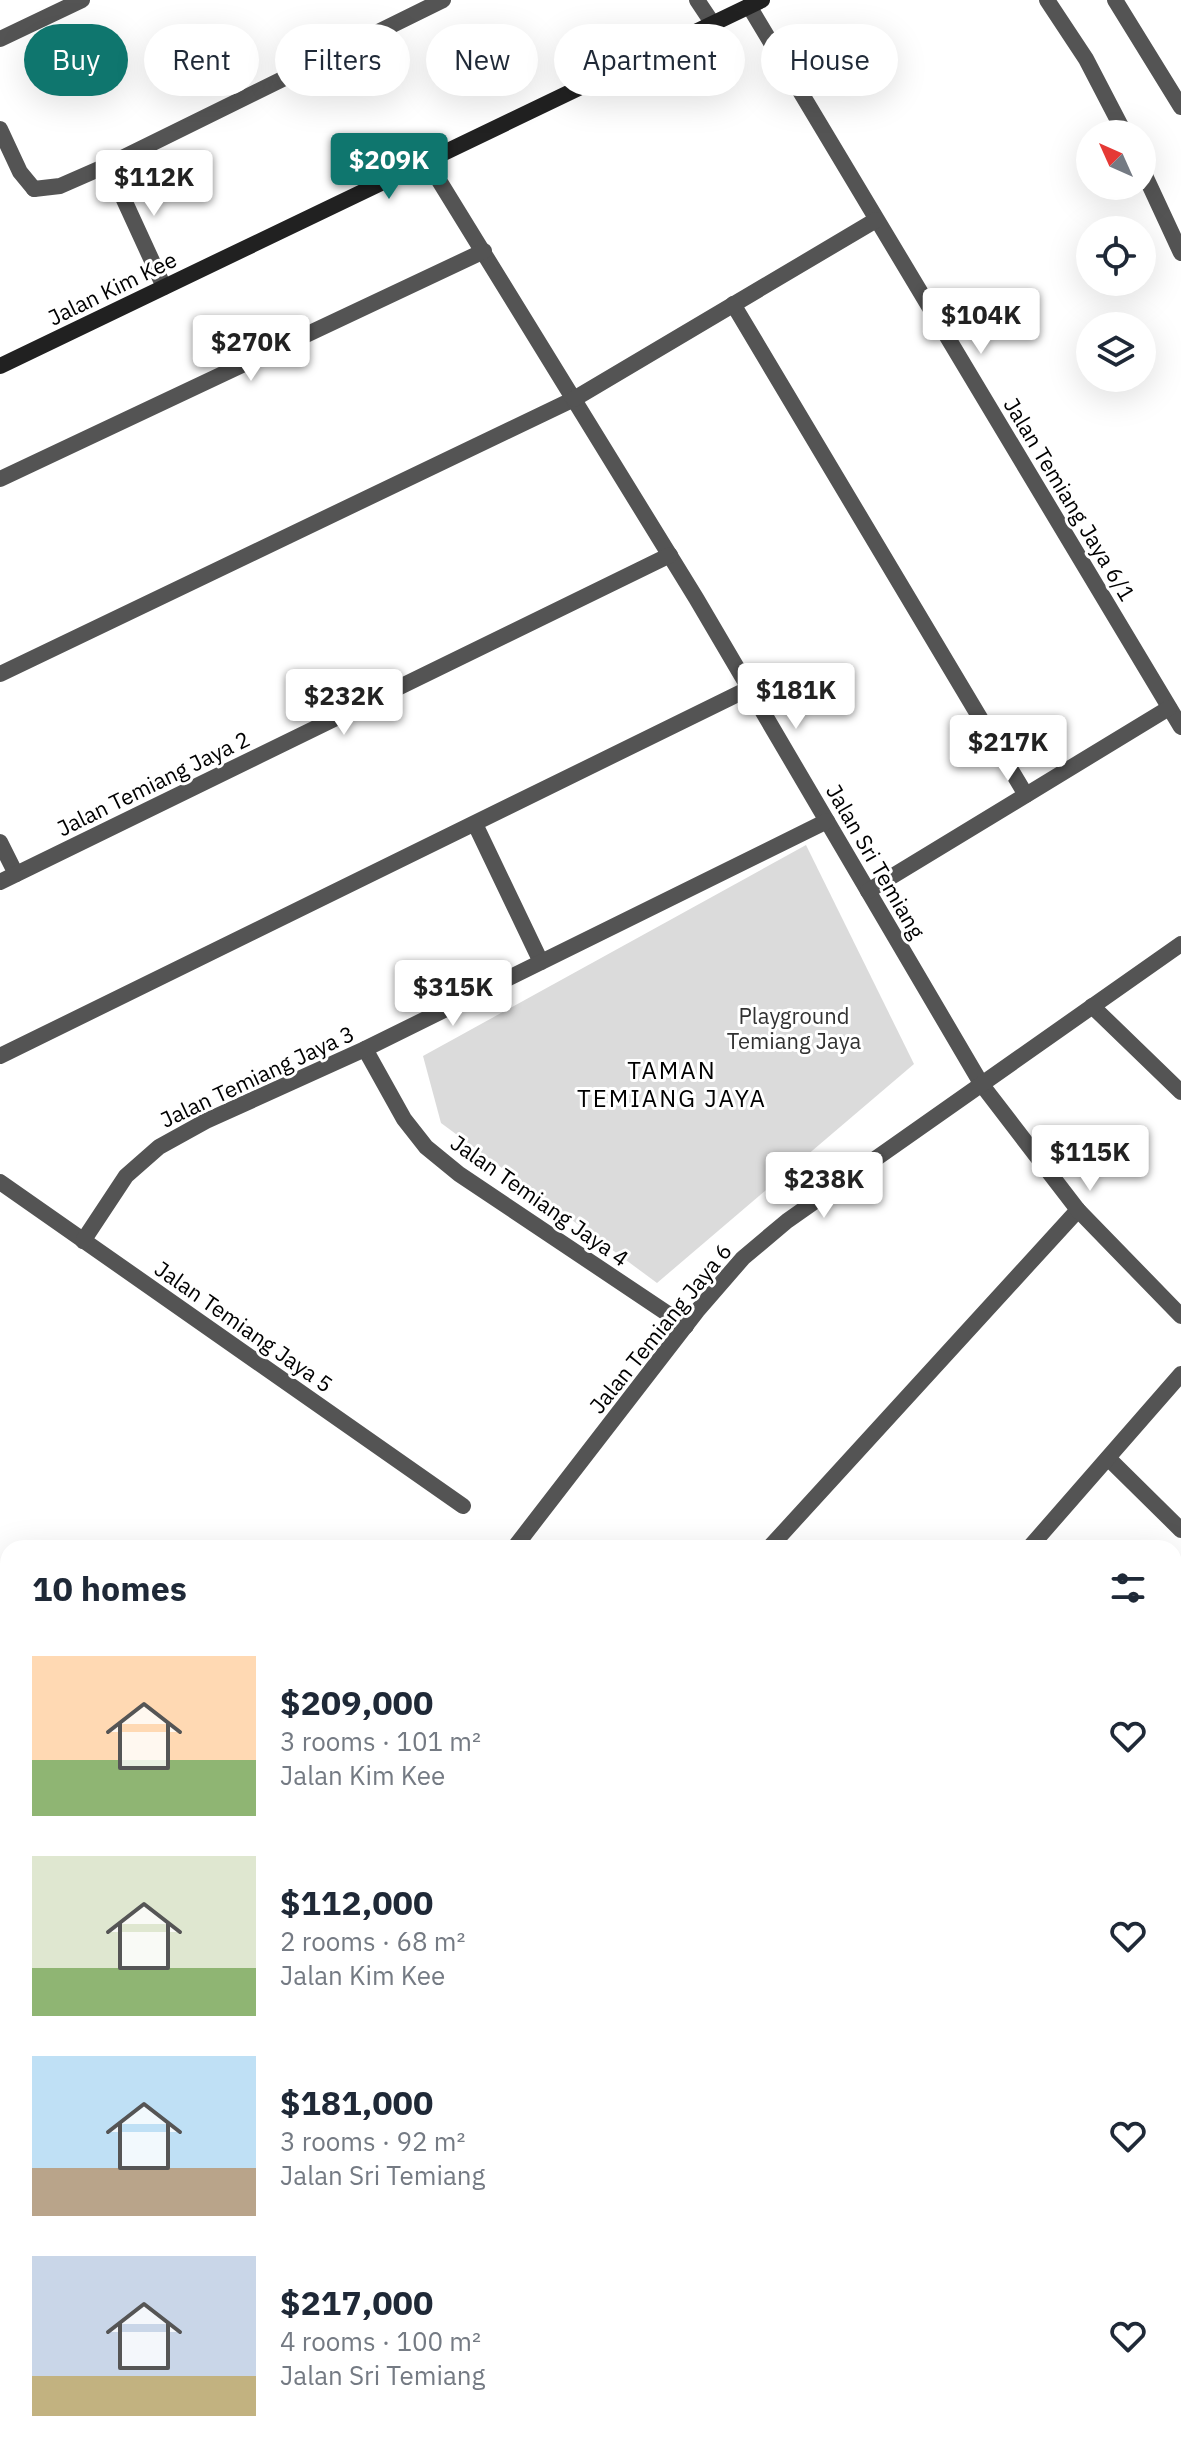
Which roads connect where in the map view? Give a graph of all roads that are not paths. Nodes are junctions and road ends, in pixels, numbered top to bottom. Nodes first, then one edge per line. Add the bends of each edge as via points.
1 (82, 0) edge
2 (443, 0) edge
3 (697, 0) edge
4 (1047, 0) edge
5 (1115, 0) edge
6 (755, 3) edge
7 (713, 24) joint
8 (0, 39) edge
9 (563, 96) edge
10 (1181, 107) edge
11 (1118, 120) edge
12 (0, 129) edge
13 (427, 161) junction
14 (108, 165) junction
15 (1156, 199) edge
16 (876, 220) junction
17 (484, 251) junction
18 (1181, 253) edge
19 (164, 287) junction
20 (733, 304) junction
21 (0, 366) edge
22 (574, 399) junction
23 (0, 479) edge
24 (670, 555) junction
25 (0, 674) edge
26 (748, 689) junction
27 (1169, 708) junction
28 (1181, 727) edge
29 (1026, 795) junction
30 (827, 821) junction
31 (475, 824) junction
32 (0, 842) edge
33 (8, 878) edge
34 (868, 891) junction
35 (1181, 944) edge
36 (541, 962) junction
37 (1092, 1006) junction
38 (365, 1049) junction
39 (0, 1056) edge
40 (982, 1085) junction
41 (1181, 1092) edge
42 (0, 1182) edge
43 (1078, 1210) junction
44 (83, 1241) junction
45 (1181, 1316) edge
46 (686, 1326) junction
47 (1181, 1374) edge
48 (1108, 1458) junction
49 (463, 1506) dead end
50 (1181, 1530) edge
51 (520, 1540) edge
52 (776, 1540) edge
53 (1036, 1540) edge

1 - 8 street
2 - 14 street
3 - 7 street
4 - 11 street
5 - 10 street
6 - 7 street, Jalan Kim Kee
6 - 16 street, Jalan Temiang Jaya 6/1
9 - 13 street, Jalan Kim Kee
12 - 14 street via 34,189 60,186
13 - 17 street, Jalan Sri Temiang
13 - 19 street, Jalan Kim Kee
14 - 19 street
15 - 18 street
16 - 20 street
16 - 27 street, Jalan Temiang Jaya 6/1
17 - 22 street, Jalan Sri Temiang
17 - 23 street
19 - 21 street, Jalan Kim Kee
20 - 22 street
20 - 29 street
22 - 24 street, Jalan Sri Temiang
22 - 25 street
24 - 26 street, Jalan Sri Temiang
24 - 33 street, Jalan Temiang Jaya 2
26 - 30 street, Jalan Sri Temiang
26 - 31 street
27 - 28 street, Jalan Temiang Jaya 6/1
27 - 29 street
29 - 34 street
30 - 34 street, Jalan Sri Temiang
30 - 36 street, Jalan Temiang Jaya 3
31 - 36 street
31 - 39 street
32 - 33 street
34 - 40 street, Jalan Sri Temiang
35 - 37 street, Jalan Temiang Jaya 6
36 - 38 street, Jalan Temiang Jaya 3
37 - 40 street, Jalan Temiang Jaya 6
37 - 41 street
38 - 44 street, Jalan Temiang Jaya 3 via 159,1147 126,1176
38 - 46 street, Jalan Temiang Jaya 4 via 426,1147
40 - 43 street, Jalan Sri Temiang
40 - 46 street, Jalan Temiang Jaya 6 via 787,1221 743,1258
42 - 44 street, Jalan Temiang Jaya 5
43 - 45 street, Jalan Sri Temiang
43 - 52 street
44 - 49 street, Jalan Temiang Jaya 5
46 - 51 street, Jalan Temiang Jaya 6
47 - 48 street
48 - 50 street
48 - 53 street

